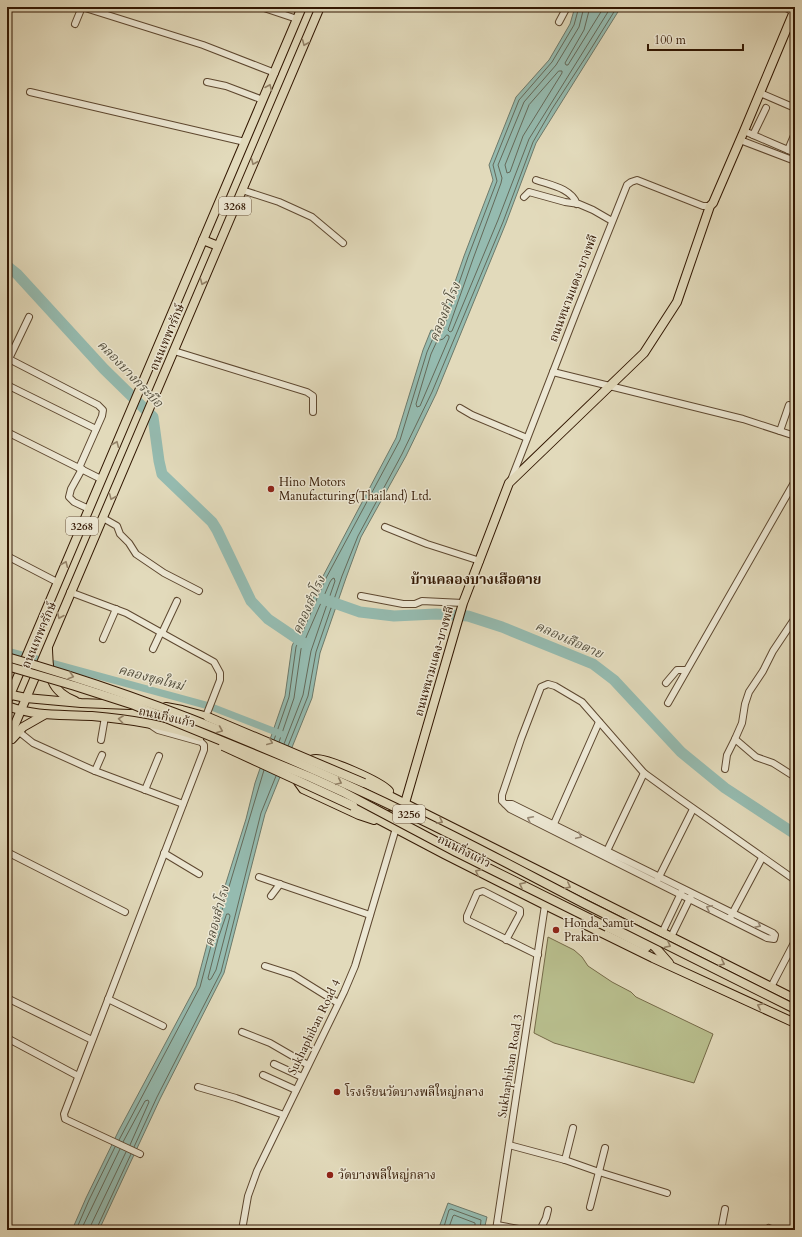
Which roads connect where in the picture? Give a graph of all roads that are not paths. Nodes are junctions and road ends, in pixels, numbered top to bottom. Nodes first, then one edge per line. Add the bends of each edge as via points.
1 (82, 7) edge
2 (262, 7) edge
3 (302, 7) edge
4 (320, 7) edge
5 (567, 7) edge
6 (784, 7) edge
7 (794, 10) edge
8 (297, 19) junction
9 (559, 22) dead end
10 (75, 24) dead end
11 (275, 73) junction
12 (207, 82) dead end
13 (30, 92) dead end
14 (760, 93) junction
15 (263, 100) junction
16 (766, 108) dead end
17 (795, 108) edge
18 (744, 131) junction
19 (795, 133) edge
20 (753, 135) junction
21 (740, 140) junction
22 (765, 141) junction
23 (245, 142) junction
24 (762, 149) junction
25 (788, 150) junction
26 (795, 153) edge
27 (795, 161) edge
28 (536, 180) dead end
29 (242, 190) junction
30 (524, 197) dead end
31 (577, 204) junction
32 (710, 206) junction
33 (612, 221) junction
34 (204, 240) junction
35 (343, 243) dead end
36 (218, 246) junction
37 (29, 317) dead end
38 (174, 351) junction
39 (8, 361) edge
40 (553, 372) junction
41 (7, 385) edge
42 (610, 387) junction
43 (789, 406) dead end
44 (460, 408) dead end
45 (313, 412) dead end
46 (96, 430) junction
47 (780, 431) junction
48 (7, 432) edge
49 (795, 436) edge
50 (527, 438) junction
51 (81, 468) junction
52 (101, 479) junction
53 (795, 481) edge
54 (509, 483) junction
55 (89, 509) junction
56 (103, 518) junction
57 (385, 527) dead end
58 (7, 556) edge
59 (480, 561) junction
60 (57, 582) junction
61 (199, 591) dead end
62 (70, 592) junction
63 (361, 596) dead end
64 (177, 601) dead end
65 (462, 606) junction
66 (116, 609) junction
67 (795, 618) edge
68 (162, 633) junction
69 (103, 639) dead end
70 (48, 645) junction
71 (153, 649) dead end
72 (7, 657) edge
73 (7, 666) edge
74 (686, 670) junction
75 (11, 683) edge
76 (666, 683) dead end
77 (8, 697) edge
78 (26, 698) junction
79 (81, 703) junction
80 (668, 704) dead end
81 (7, 706) edge
82 (21, 711) junction
83 (208, 714) junction
84 (44, 715) junction
85 (105, 717) junction
86 (599, 722) junction
87 (147, 723) junction
88 (18, 731) junction
89 (735, 739) junction
90 (101, 740) dead end
91 (7, 745) edge
92 (102, 755) dead end
93 (159, 756) dead end
94 (725, 769) dead end
95 (95, 771) junction
96 (644, 773) junction
97 (795, 777) edge
98 (145, 790) junction
99 (394, 797) junction
100 (405, 803) junction
101 (183, 804) junction
102 (693, 809) junction
103 (364, 810) junction
104 (402, 816) junction
105 (386, 823) junction
106 (552, 827) junction
107 (396, 828) junction
108 (7, 852) edge
109 (164, 853) junction
110 (606, 853) junction
111 (762, 858) junction
112 (199, 874) dead end
113 (259, 877) dead end
114 (658, 879) junction
115 (795, 880) edge
116 (280, 884) junction
117 (682, 891) junction
118 (271, 896) dead end
119 (692, 896) junction
120 (545, 906) junction
121 (675, 907) junction
122 (683, 911) junction
123 (125, 912) dead end
124 (733, 913) junction
125 (370, 915) junction
126 (729, 919) junction
127 (662, 933) junction
128 (671, 937) junction
129 (506, 940) junction
130 (795, 941) edge
131 (660, 953) junction
132 (538, 956) junction
133 (670, 965) junction
134 (265, 966) dead end
135 (771, 987) junction
136 (7, 998) edge
137 (795, 998) edge
138 (108, 999) junction
139 (338, 1003) junction
140 (795, 1009) edge
141 (795, 1023) edge
142 (163, 1026) dead end
143 (242, 1032) dead end
144 (7, 1038) edge
145 (92, 1040) junction
146 (274, 1064) dead end
147 (308, 1065) junction
148 (263, 1075) dead end
149 (78, 1076) junction
150 (302, 1078) junction
151 (198, 1087) dead end
152 (296, 1090) junction
153 (284, 1115) junction
154 (573, 1128) dead end
155 (509, 1145) junction
156 (605, 1148) dead end
157 (140, 1154) dead end
158 (565, 1160) junction
159 (599, 1172) junction
160 (667, 1194) dead end
161 (590, 1207) dead end
162 (725, 1209) dead end
163 (548, 1210) dead end
164 (496, 1228) edge
165 (242, 1230) edge
166 (524, 1230) edge
167 (540, 1230) edge
168 (721, 1230) edge

1 - 10 street
1 - 11 street via 203,45
2 - 8 street
3 - 8 main road, ถนนเทพารักษ์ / 3268
4 -> 29 main road, ถนนเทพารักษ์ / 3268
5 - 9 street
6 - 7 street
7 - 14 main road, ถนนหนามแดง-บางพลี
8 - 11 main road, ถนนเทพารักษ์ / 3268
15 -> 11 main road, ถนนเทพารักษ์ / 3268
12 - 15 street via 226,86
13 - 23 street
14 - 17 street
14 - 18 main road, ถนนหนามแดง-บางพลี
15 - 23 main road, ถนนเทพารักษ์ / 3268
16 - 20 street
18 - 20 street
18 - 21 main road, ถนนหนามแดง-บางพลี
19 - 25 street
20 - 22 street
21 - 24 street
21 - 32 main road, ถนนหนามแดง-บางพลี
22 - 24 street
22 - 25 street
23 - 34 main road, ถนนเทพารักษ์ / 3268
24 - 27 street
25 - 26 street
28 - 31 street via 569,193
29 - 35 street via 312,216
29 - 36 main road, ถนนเทพารักษ์ / 3268
30 - 31 street via 531,192
31 - 33 street
32 - 33 street, ถนนหนามแดง-บางพลี via 703,206 637,180 627,185
32 - 42 main road, ถนนหนามแดง-บางพลี via 677,302 644,353
33 - 40 street, ถนนหนามแดง-บางพลี
34 - 36 main road
52 -> 34 main road, ถนนเทพารักษ์ / 3268
36 -> 38 main road, ถนนเทพารักษ์ / 3268
37 - 39 street
38 - 45 street via 307,392 313,396
38 -> 56 main road, ถนนเทพารักษ์ / 3268
39 - 46 street via 98,405 103,410
40 - 42 street
40 - 50 street, ถนนหนามแดง-บางพลี
41 - 46 street
42 - 47 street via 743,419
42 - 54 main road, ถนนหนามแดง-บางพลี
43 - 47 street
44 - 50 street
46 - 51 street
47 - 49 street
48 - 51 street
50 - 54 street, ถนนหนามแดง-บางพลี
51 - 52 street
51 - 55 street via 70,497 74,502
52 - 55 main road, ถนนเทพารักษ์ / 3268
53 - 74 street
54 - 59 main road, ถนนหนามแดง-บางพลี
60 -> 55 main road, ถนนเทพารักษ์ / 3268
56 - 61 street via 117,526 120,534 136,554 164,573
56 - 62 main road, ถนนเทพารักษ์ / 3268
57 - 59 street
58 - 60 street
59 - 65 main road, ถนนหนามแดง-บางพลี
60 - 75 main road, ถนนเทพารักษ์ / 3268, bridge via 34,638
62 - 66 street
62 -> 70 main road, ถนนเทพารักษ์ / 3268
63 - 65 street via 403,604 422,601
64 - 68 street
65 - 100 main road, ถนนหนามแดง-บางพลี
66 - 68 street
66 - 69 street
67 - 89 street via 772,651 749,692 742,723
68 - 71 street
68 - 83 street via 214,662 220,673 220,680
70 - 78 main road, ถนนเทพารักษ์ / 3268, bridge
70 - 79 main road via 49,672 54,687 66,697
72 -> 140 main road, 3256, bridge via 80,678 194,719 308,768 411,815
131 -> 73 main road, 3256, bridge via 310,777 134,705
74 - 76 street via 677,670
74 - 80 street
75 - 77 main road, ถนนเทพารักษ์ / 3268
77 - 78 main road, 3256
78 - 79 main road, ถนนกิ่งแก้ว / 3256
78 - 82 main road, ถนนเทพารักษ์ / 3268
79 - 83 main road, ถนนกิ่งแก้ว / 3256 via 149,706
81 - 82 main road, 3256
82 - 84 main road, ถนนกิ่งแก้ว / 3256
82 - 91 main road, ถนนเทพารักษ์ / 3268
83 -> 99 main road, ถนนกิ่งแก้ว / 3256, bridge
84 - 85 main road, ถนนกิ่งแก้ว / 3256
84 - 88 main road
87 -> 85 main road, ถนนกิ่งแก้ว / 3256
85 - 90 street
86 - 96 street
86 - 106 street
86 - 106 street via 582,702 571,694 548,684 542,687 521,739 502,801
87 - 101 street via 158,730 198,741 204,746
87 - 103 main road, ถนนกิ่งแก้ว / 3256, bridge via 174,728 200,737
88 - 91 main road
88 - 95 street via 33,743
89 - 94 street via 727,755
89 - 97 street via 756,757 773,763
92 - 95 street
93 - 98 street
95 - 98 street
96 - 102 street
96 - 110 street
98 - 101 street
99 - 100 main road, ถนนกิ่งแก้ว / 3256
99 - 105 main road via 380,784 328,761 316,759 307,762 298,782 310,793 359,815
100 - 104 street
100 -> 127 main road, ถนนกิ่งแก้ว / 3256
101 - 109 street
102 - 111 street
102 - 114 street
103 - 104 main road
103 - 105 main road, ถนนกิ่งแก้ว / 3256
104 - 131 main road, 3256 via 640,937
105 - 107 main road, ถนนกิ่งแก้ว / 3256
106 - 110 street
120 -> 107 main road, ถนนกิ่งแก้ว / 3256
107 - 125 street, Sukhaphiban Road 4
108 - 123 street
109 - 112 street
109 - 138 street
110 - 114 street
111 - 115 street
111 - 124 street
113 - 116 street
114 - 117 street
116 - 118 street
116 - 125 street
117 - 119 street
117 - 121 street
119 - 122 street
119 - 124 street
126 -> 119 street
120 - 132 street, Sukhaphiban Road 3
120 - 133 main road, ถนนกิ่งแก้ว / 3256
121 - 122 street
121 - 127 street
122 - 128 street
124 - 126 street
124 -> 126 street via 773,933 774,939
125 - 139 street, Sukhaphiban Road 4 via 355,966
127 - 128 main road, ถนนกิ่งแก้ว / 3256
128 -> 135 main road, ถนนกิ่งแก้ว / 3256
129 - 129 street via 467,920 480,891 520,910
129 - 132 street
130 - 135 street
131 - 133 main road, 3256
132 - 155 street, Sukhaphiban Road 3
141 -> 133 main road, ถนนกิ่งแก้ว / 3256
134 - 139 street via 293,975
135 - 137 main road, ถนนกิ่งแก้ว / 3256
136 - 145 street
138 - 142 street
138 - 145 street
139 - 147 street, Sukhaphiban Road 4
143 - 147 street via 270,1043
144 - 149 street
145 - 149 street
146 - 150 street
147 - 150 street, Sukhaphiban Road 4
148 - 152 street
149 - 157 street via 64,1117
150 - 152 street, Sukhaphiban Road 4
151 - 153 street
152 - 153 street, Sukhaphiban Road 4
153 - 165 street, Sukhaphiban Road 4 via 251,1186
154 - 158 street
155 - 158 street
155 - 164 street, Sukhaphiban Road 3
156 - 159 street
158 - 159 street
159 - 160 street
159 - 161 street
162 - 168 street
163 - 167 street
164 - 166 street

